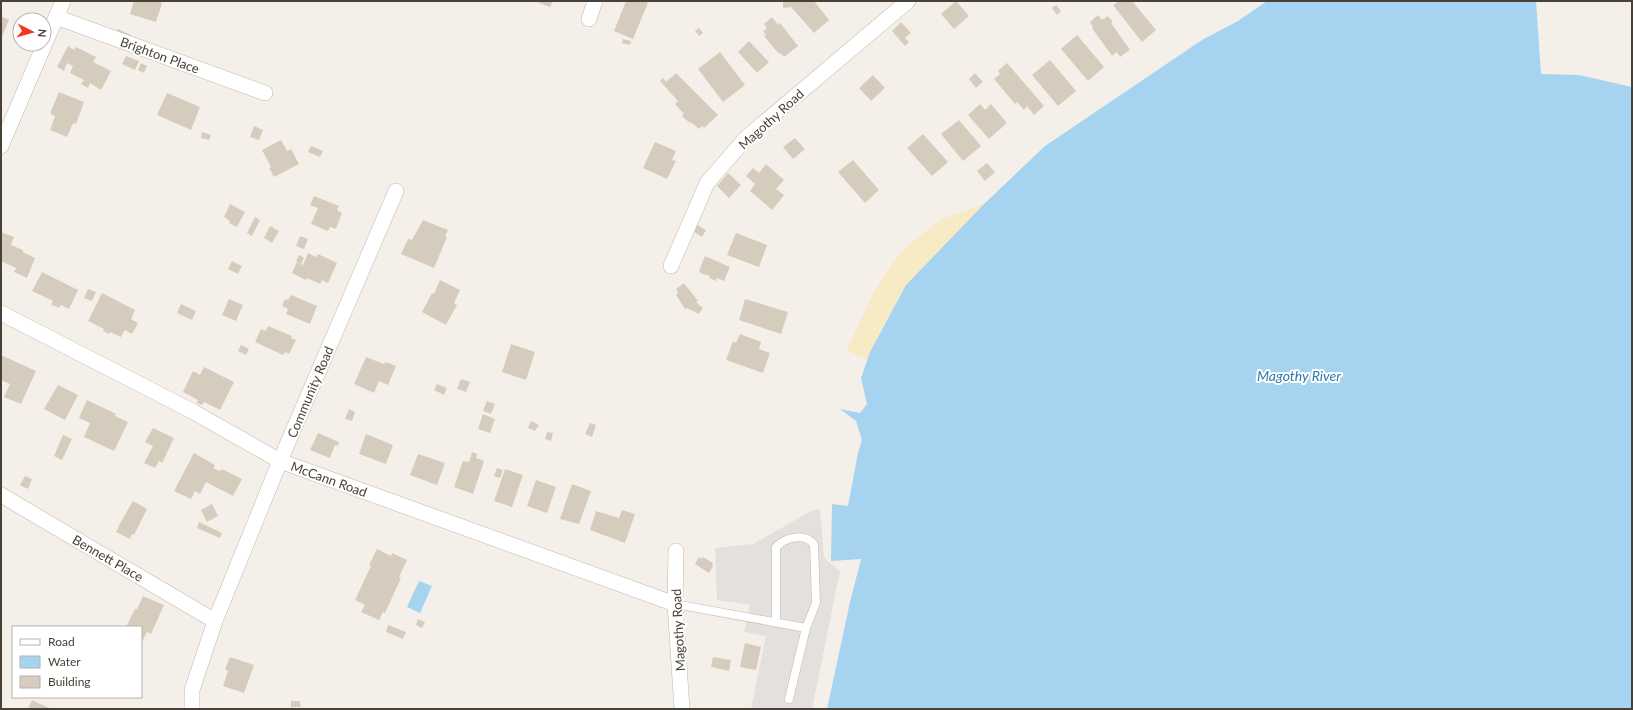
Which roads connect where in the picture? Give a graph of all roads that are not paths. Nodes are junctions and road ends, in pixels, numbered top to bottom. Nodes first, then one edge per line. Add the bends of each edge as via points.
1 (63, 1) edge
2 (595, 1) edge
3 (908, 1) edge
4 (56, 17) junction
5 (588, 19) dead end
6 (265, 94) dead end
7 (1, 146) edge
8 (396, 191) dead end
9 (671, 266) dead end
10 (1, 313) edge
11 (280, 461) junction
12 (1, 495) edge
13 (676, 551) dead end
14 (675, 604) junction
15 (215, 621) junction
16 (776, 622) junction
17 (806, 628) junction
18 (789, 699) dead end
19 (192, 709) edge
20 (682, 709) edge

1 - 4 street
2 - 5 street
3 - 9 street, Magothy Road via 746,138 707,183
4 - 6 street, Brighton Place
4 - 7 street
8 - 11 street, Community Road
10 - 11 street, McCann Road via 192,411
11 - 14 street, McCann Road
11 - 15 street, Community Road
12 - 15 street, Bennett Place
13 - 14 street, Magothy Road
14 - 16 lane
14 - 20 street, Magothy Road
15 - 19 street, Community Road via 192,690
16 - 17 lane
16 - 17 lane via 776,547 782,542 804,536 814,545 816,603
17 - 18 lane

